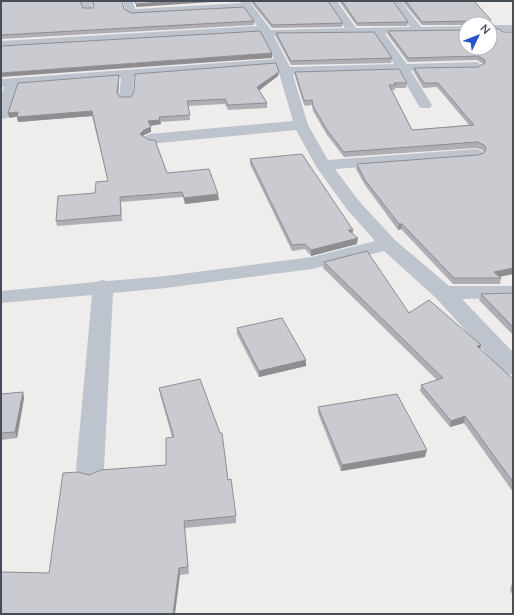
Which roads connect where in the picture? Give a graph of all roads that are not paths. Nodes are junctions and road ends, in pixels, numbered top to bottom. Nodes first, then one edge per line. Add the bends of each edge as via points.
1 (128, 1) edge
2 (332, 1) edge
3 (396, 1) edge
4 (246, 4) edge
5 (458, 28) edge
6 (508, 28) edge
7 (417, 30) junction
8 (266, 31) junction
9 (353, 31) junction
10 (378, 31) junction
11 (513, 36) edge
12 (1, 45) edge
13 (477, 66) edge
14 (284, 67) junction
15 (403, 68) junction
16 (128, 74) junction
17 (6, 83) edge
18 (126, 97) edge
19 (425, 105) dead end
20 (2, 115) dead end
21 (301, 125) junction
22 (150, 139) edge
23 (476, 154) edge
24 (323, 165) junction
25 (388, 244) junction
26 (102, 286) junction
27 (513, 292) edge
28 (444, 293) junction
29 (1, 297) edge
30 (513, 367) edge
31 (90, 469) dead end

1 - 4 street via 131,12
2 - 9 street
3 - 7 street
4 - 8 street
5 - 7 street
6 - 11 street
7 - 10 street
8 - 9 street
8 - 12 street
8 - 14 street
9 - 10 street
10 - 15 street
13 - 15 street
14 - 15 street
14 - 16 street
14 - 21 street
15 - 19 street
16 - 17 street
16 - 18 street
17 - 20 street
21 - 22 street
21 - 24 street
23 - 24 street
24 - 25 street via 352,204
25 - 26 street via 312,263 166,282
25 - 28 street
26 - 29 street
26 - 31 street
27 - 28 street
28 - 30 street

